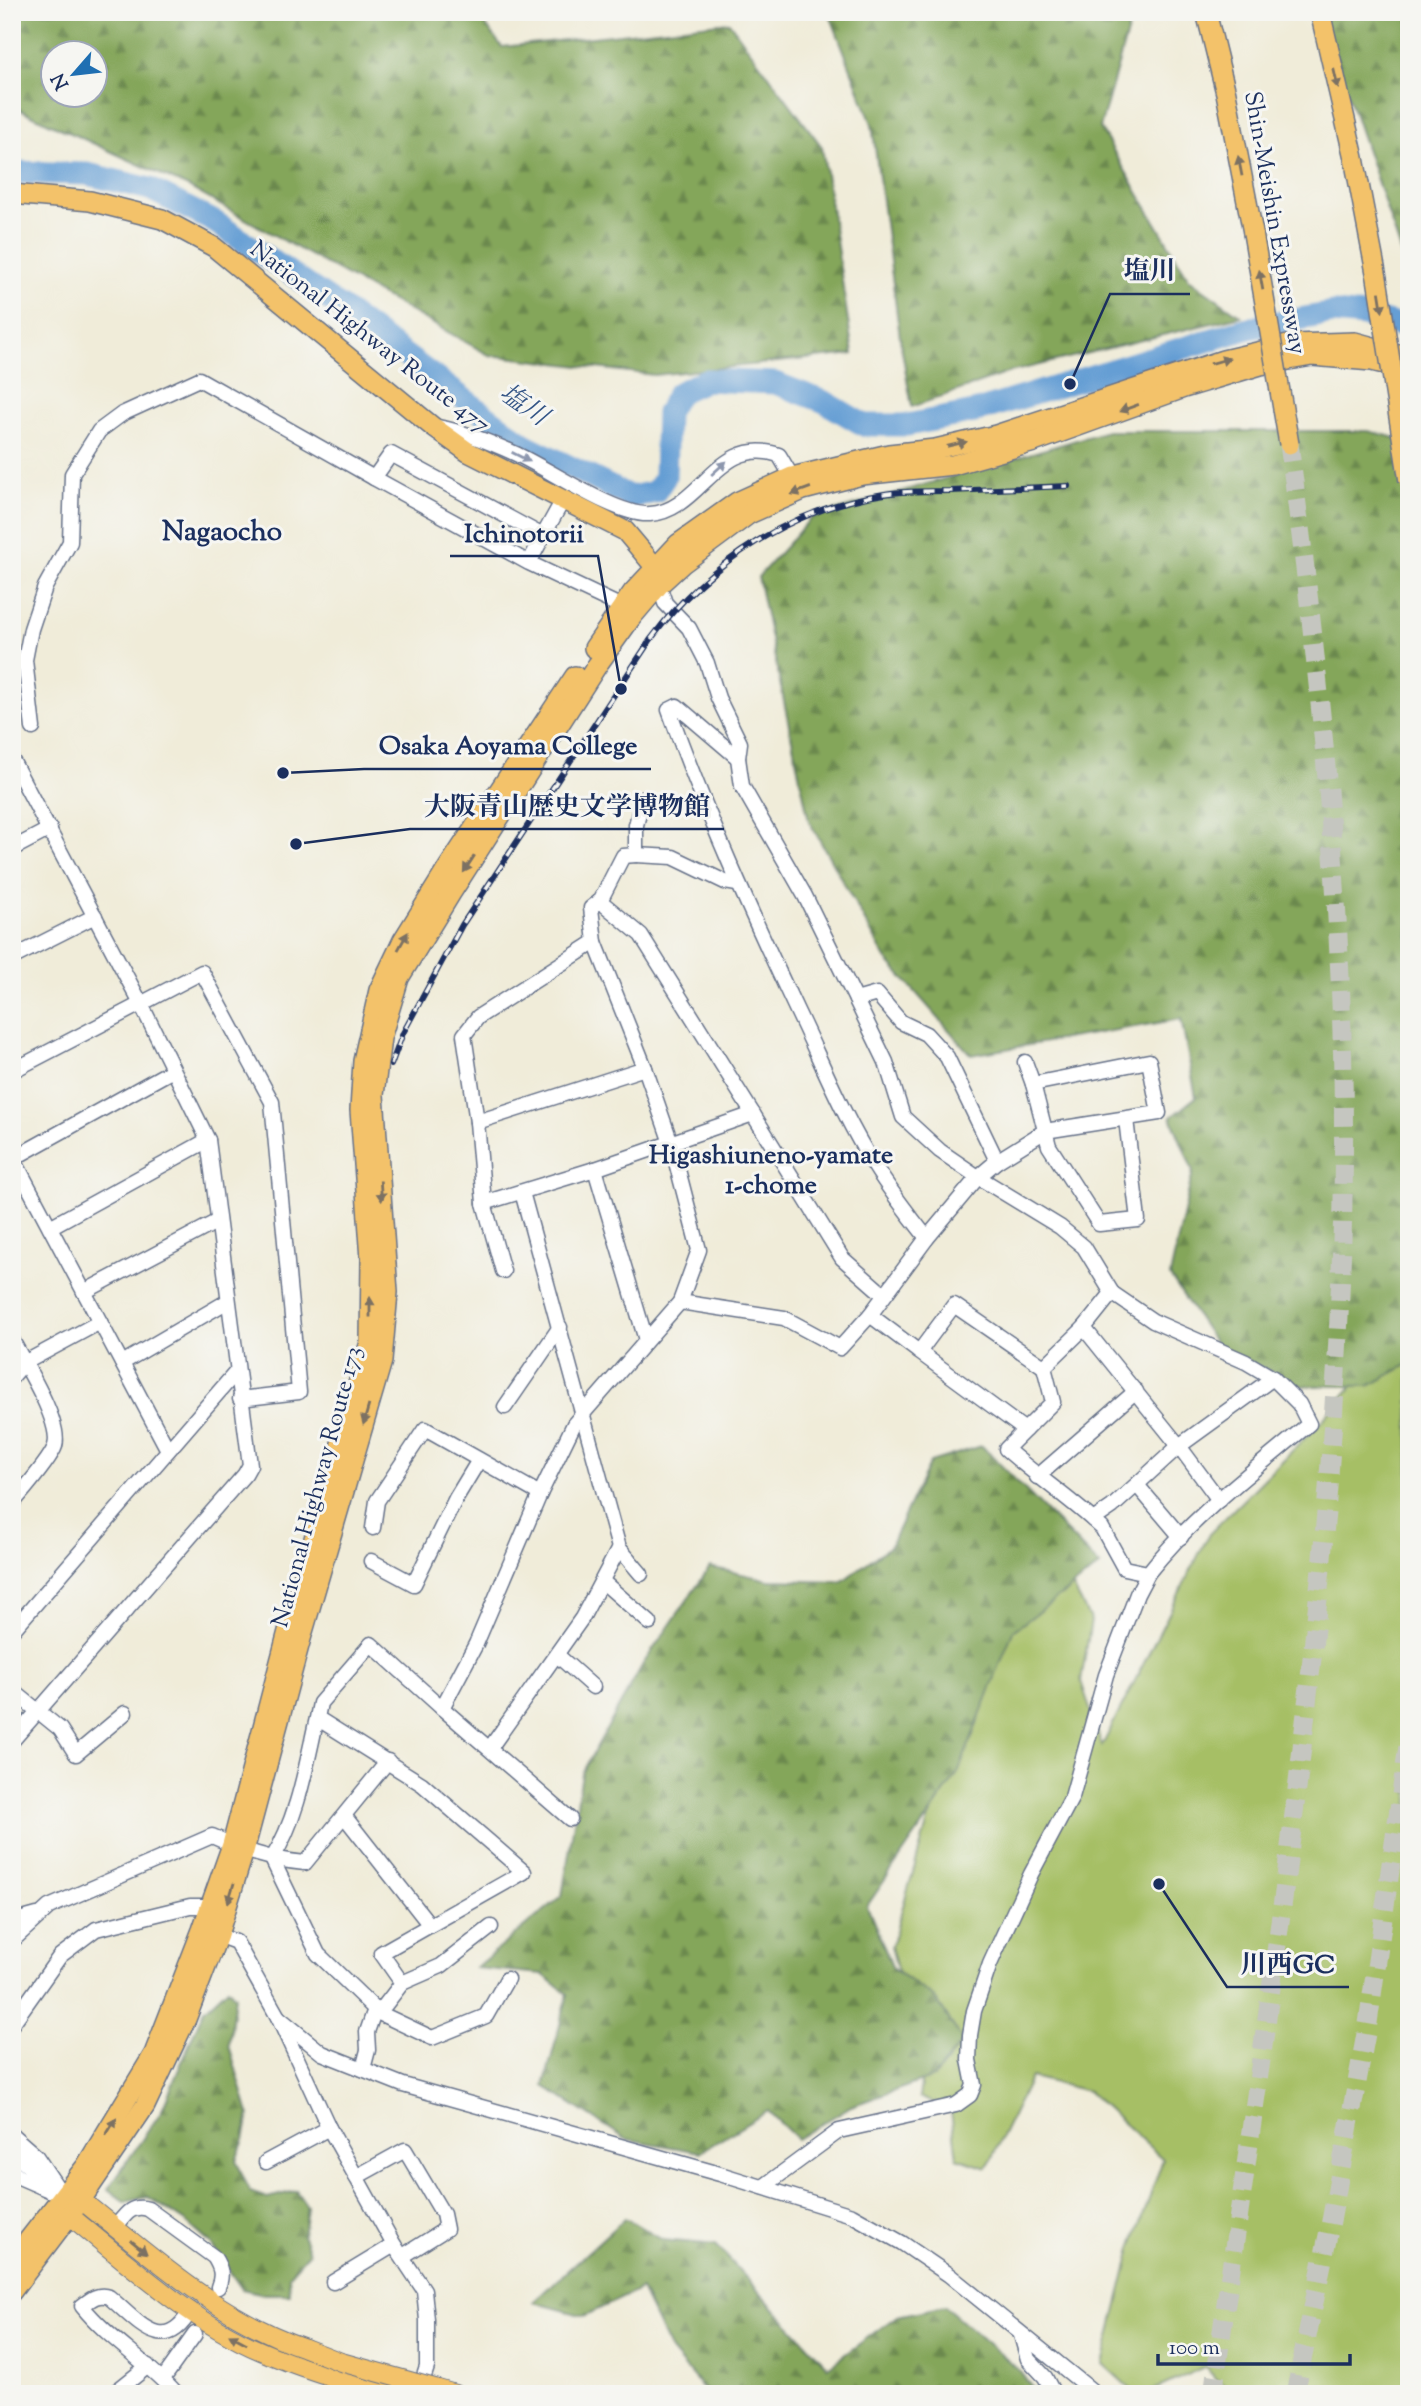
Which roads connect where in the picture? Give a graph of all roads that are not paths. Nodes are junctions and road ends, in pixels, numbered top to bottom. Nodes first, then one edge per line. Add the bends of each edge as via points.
1 (1206, 12) edge
2 (1320, 12) edge
3 (12, 194) edge
4 (1409, 357) edge
5 (1409, 370) edge
6 (433, 426) junction
7 (1289, 444) tunnel mouth
8 (792, 477) junction
9 (374, 478) junction
10 (1409, 481) edge
11 (564, 498) junction
12 (543, 536) junction
13 (529, 563) junction
14 (658, 576) junction
15 (622, 607) junction
16 (33, 729) dead end
17 (738, 758) junction
18 (13, 761) edge
19 (643, 798) dead end
20 (50, 829) junction
21 (12, 849) edge
22 (636, 855) junction
23 (737, 884) junction
24 (600, 901) junction
25 (95, 916) junction
26 (595, 942) junction
27 (12, 958) edge
28 (856, 1000) junction
29 (141, 1004) junction
30 (1025, 1062) dead end
31 (645, 1068) junction
32 (173, 1070) junction
33 (12, 1071) edge
34 (1032, 1084) junction
35 (753, 1114) junction
36 (1126, 1119) junction
37 (477, 1122) junction
38 (1045, 1131) junction
39 (208, 1140) junction
40 (671, 1143) junction
41 (13, 1157) edge
42 (997, 1161) junction
43 (595, 1169) junction
44 (978, 1177) junction
45 (522, 1192) junction
46 (484, 1203) junction
47 (218, 1221) junction
48 (50, 1227) junction
49 (927, 1238) junction
50 (503, 1271) dead end
51 (84, 1292) junction
52 (1112, 1293) junction
53 (884, 1295) junction
54 (228, 1301) junction
55 (680, 1302) junction
56 (870, 1315) junction
57 (100, 1322) junction
58 (560, 1327) junction
59 (1084, 1328) junction
60 (12, 1340) edge
61 (646, 1340) junction
62 (919, 1352) junction
63 (24, 1363) junction
64 (122, 1363) junction
65 (1044, 1367) junction
66 (237, 1371) junction
67 (12, 1377) edge
68 (1273, 1378) junction
69 (1136, 1391) junction
70 (240, 1399) junction
71 (505, 1408) dead end
72 (584, 1412) junction
73 (1025, 1430) junction
74 (1179, 1446) junction
75 (168, 1450) junction
76 (479, 1460) junction
77 (1037, 1477) junction
78 (1137, 1485) junction
79 (540, 1494) junction
80 (1219, 1500) junction
81 (12, 1504) edge
82 (1093, 1520) junction
83 (373, 1528) dead end
84 (1181, 1537) junction
85 (619, 1548) junction
86 (371, 1560) dead end
87 (1148, 1573) junction
88 (641, 1574) dead end
89 (602, 1581) junction
90 (650, 1623) dead end
91 (12, 1631) edge
92 (557, 1655) junction
93 (593, 1686) dead end
94 (12, 1689) edge
95 (442, 1708) junction
96 (38, 1712) junction
97 (125, 1713) dead end
98 (317, 1718) junction
99 (12, 1741) edge
100 (490, 1748) junction
101 (388, 1761) junction
102 (345, 1817) junction
103 (569, 1819) dead end
104 (238, 1848) junction
105 (272, 1859) junction
106 (209, 1906) junction
107 (38, 1915) junction
108 (12, 1922) edge
109 (429, 1924) junction
110 (491, 1927) dead end
111 (210, 1933) junction
112 (12, 1941) edge
113 (507, 1979) dead end
114 (402, 1983) junction
115 (377, 2011) junction
116 (278, 2017) junction
117 (12, 2024) edge
118 (363, 2069) junction
119 (329, 2129) junction
120 (12, 2135) edge
121 (12, 2152) edge
122 (266, 2162) dead end
123 (12, 2171) edge
124 (356, 2177) junction
125 (763, 2187) junction
126 (71, 2204) junction
127 (115, 2228) junction
128 (398, 2250) junction
129 (12, 2261) edge
130 (333, 2282) dead end
131 (218, 2287) dead end
132 (12, 2291) edge
133 (191, 2311) junction
134 (195, 2334) dead end
135 (1021, 2334) junction
136 (148, 2366) junction
137 (163, 2379) junction
138 (118, 2390) dead end
139 (447, 2391) edge
140 (176, 2394) edge
141 (389, 2394) edge
142 (418, 2394) edge
143 (1054, 2394) edge
144 (1096, 2394) edge

7 -> 1 highway, Shin-Meishin Expressway, bridge via 1253,233
2 -> 10 highway, bridge via 1377,278
3 - 6 highway, National Highway Route 477 via 90,201 162,219 214,247
8 -> 4 highway, National Highway Route 173 via 996,435 1223,360 1292,344 1355,342
5 -> 14 highway, National Highway Route 173 via 1372,361 1312,356 1261,365 953,465 862,475 803,490 749,514
6 -> 8 street via 515,453 628,511 648,515 666,511 729,459 751,452 779,455
6 - 11 highway, National Highway Route 477 via 468,452
8 - 14 highway, National Highway Route 173 via 737,502 678,544
9 - 12 street via 391,454
9 - 13 street
9 - 16 street via 199,379 133,409 99,431 72,474 70,542 44,587 32,629 26,660
11 - 12 street
11 - 14 highway, National Highway Route 477 via 625,531
12 - 13 street
13 - 15 street
14 - 15 highway, National Highway Route 173
14 - 17 street via 665,603 689,628 707,663 740,744
14 -> 104 highway, National Highway Route 173 via 399,978 381,1038 374,1094 387,1292 382,1361
104 -> 15 highway, National Highway Route 173 via 292,1616 370,1342 370,1259 360,1110 363,1061 379,990 403,940 449,866
17 - 23 street via 677,706 668,710
17 - 28 street via 742,786 805,896
18 - 20 street
19 - 22 street via 636,825
20 - 21 street
20 - 25 street
22 - 23 street via 673,857
22 - 24 street via 623,856
23 - 49 street via 872,1163
24 - 26 street via 591,908
24 - 35 street via 641,935
25 - 27 street
25 - 29 street
26 - 31 street
26 - 37 street via 478,1017 464,1035
28 - 42 street via 877,994 901,1022 926,1034 947,1057
28 - 44 street via 886,1062 903,1117
29 - 32 street
29 - 33 street
29 - 70 street via 202,972 272,1101 299,1391
30 - 34 street
31 - 37 street
31 - 40 street
32 - 39 street
32 - 41 street
34 - 36 street via 1149,1062 1159,1113
34 - 38 street
35 - 40 street
35 - 53 street via 842,1258
36 - 38 street
36 - 38 street via 1138,1220 1099,1224 1049,1146
37 - 46 street
38 - 42 street
39 - 47 street
39 - 48 street
40 - 43 street
40 - 55 street via 699,1250
41 - 48 street
42 - 44 street
43 - 45 street
43 - 61 street
44 - 49 street
44 - 52 street via 1084,1247
45 - 46 street
45 - 58 street
46 - 50 street
47 - 51 street
47 - 54 street
48 - 51 street
49 - 53 street
51 - 57 street
52 - 59 street
52 - 68 street via 1153,1321
53 - 56 street
54 - 64 street
54 - 66 street
55 - 56 street via 784,1318 840,1348
55 - 61 street
56 - 62 street
57 - 63 street
57 - 64 street
58 - 71 street
58 - 72 street
59 - 65 street
59 - 69 street
60 - 63 street
61 - 72 street
62 - 65 street via 954,1304
62 - 73 street
63 - 67 street
63 - 81 street via 55,1422 55,1446
64 - 75 street
65 - 73 street via 1054,1402
66 - 70 street
66 - 75 street
68 - 74 street
68 - 80 street via 1299,1404 1308,1424
69 - 74 street
69 - 77 street
70 - 96 street via 250,1465 245,1474
72 - 79 street
72 - 85 street
73 - 77 street via 1006,1449
74 - 78 street
74 - 80 street
75 - 91 street
76 - 79 street
76 - 83 street via 425,1429 377,1501
76 - 86 street via 414,1584
77 - 82 street
78 - 82 street
78 - 84 street
79 - 95 street via 476,1644
80 - 84 street
82 - 87 street via 1124,1568
84 - 87 street
85 - 88 street
85 - 89 street
87 - 125 street via 1105,1675 1072,1797 1031,1874 982,1987 970,2035 975,2085 970,2095 956,2105 839,2131
89 - 90 street
89 - 92 street
92 - 93 street
92 - 100 street
94 - 96 street
95 - 98 street via 371,1644 320,1703
95 - 100 street
96 - 97 street via 60,1729 76,1755
96 - 99 street
98 - 101 street
98 - 105 street via 284,1840
100 - 103 street
101 - 102 street
101 - 109 street via 422,1784 524,1872
102 - 105 street via 306,1863
102 - 109 street
104 - 105 street
104 - 106 highway, National Highway Route 173
104 - 107 street via 212,1836
104 -> 111 highway, National Highway Route 173
105 - 115 street via 318,1954
106 - 111 highway, National Highway Route 173
106 - 117 street via 190,1906 96,1929 60,1956
107 - 108 street
107 - 112 street
109 - 114 street via 381,1953
110 - 114 street via 441,1966
111 - 116 street via 236,1942
111 - 126 highway, National Highway Route 173 via 154,2054 86,2166
113 - 115 street via 486,2016 432,2038
114 - 115 street
115 - 118 street via 367,2032
116 - 118 street via 321,2053
116 - 119 street
118 - 125 street via 403,2085
119 - 122 street
119 - 124 street
120 - 126 street via 36,2156
121 - 126 street
123 - 126 street
124 - 128 street
124 - 128 street via 405,2150 443,2214 446,2229
125 - 135 street via 852,2215 902,2243
126 - 127 main road
126 - 129 highway, National Highway Route 173
126 - 132 highway, National Highway Route 173
126 - 133 main road via 147,2279
127 - 131 street via 128,2211 148,2209 214,2257 222,2277
127 -> 139 main road, bridge via 223,2309 275,2338 341,2362
128 - 130 street
128 - 142 street via 424,2290 427,2367
133 - 136 street via 182,2327 162,2334 150,2330 109,2297 92,2298 82,2306 96,2324
141 -> 133 main road via 259,2351
134 - 137 street
135 - 143 street via 1028,2359
135 - 144 street
136 - 137 street
136 - 138 street
137 - 140 street

